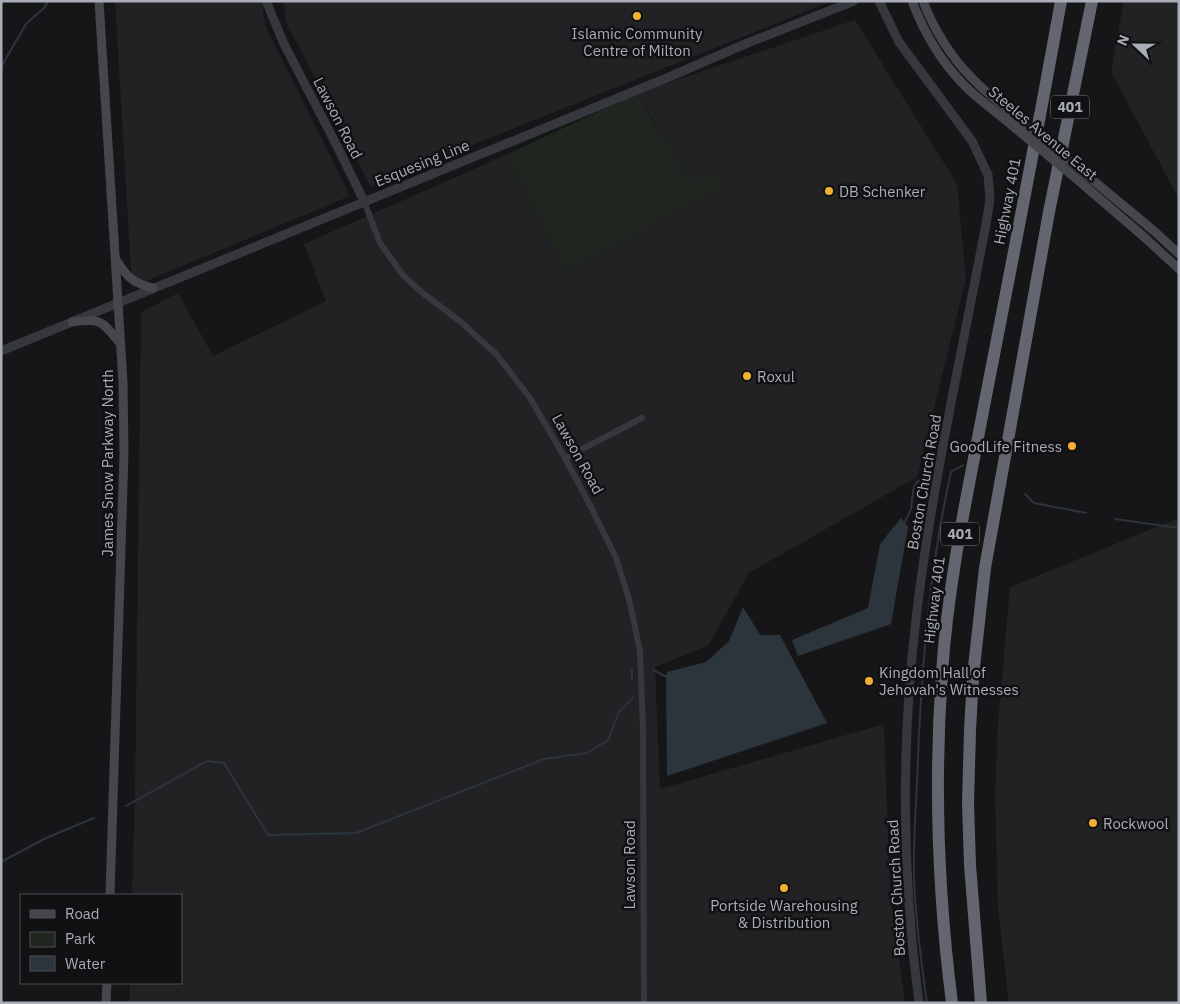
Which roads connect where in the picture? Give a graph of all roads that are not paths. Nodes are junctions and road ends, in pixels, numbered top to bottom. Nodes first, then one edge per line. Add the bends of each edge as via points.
1 (99, 1) edge
2 (266, 1) edge
3 (854, 1) edge
4 (879, 1) edge
5 (912, 1) edge
6 (923, 1) edge
7 (1062, 1) edge
8 (1092, 1) edge
9 (1019, 126) junction
10 (1081, 176) junction
11 (364, 201) junction
12 (1179, 254) edge
13 (114, 255) junction
14 (1179, 269) edge
15 (153, 288) junction
16 (117, 302) junction
17 (72, 322) junction
18 (120, 343) junction
19 (1, 350) edge
20 (642, 418) dead end
21 (565, 458) junction
22 (110, 894) edge
23 (107, 984) edge
24 (106, 1003) edge
25 (644, 1003) edge
26 (919, 1003) edge
27 (952, 1003) edge
28 (981, 1003) edge

1 - 13 main road, James Snow Parkway North
2 - 11 street, Lawson Road via 284,44
3 - 11 street, Esquesing Line
4 - 26 street, Boston Church Road via 899,42 972,141 984,165 990,192 932,507 916,620 908,718 906,864
5 - 9 main road, Steeles Avenue East via 927,34 968,89
6 - 9 main road, Steeles Avenue East via 952,54
7 - 27 highway, Highway 401 / 401 via 954,564 942,672 939,868
8 - 28 highway, 401 via 1049,212 985,568 973,676 968,804 970,874
9 - 10 main road, Steeles Avenue East, bridge
10 - 12 main road, Steeles Avenue East
10 - 14 main road, Steeles Avenue East
11 - 15 street, Esquesing Line
11 - 21 street, Lawson Road via 374,231 389,258 420,291 497,355 530,398
13 - 15 main road via 134,282
13 - 16 main road, James Snow Parkway North
15 - 16 street, Esquesing Line
16 - 17 street, Esquesing Line
16 - 18 main road, James Snow Parkway North
17 - 18 main road via 95,319 107,327
17 - 19 street, Esquesing Line
18 - 22 main road, James Snow Parkway North via 124,453
20 - 21 street
21 - 25 street, Lawson Road via 616,558 640,651
23 - 24 main road

